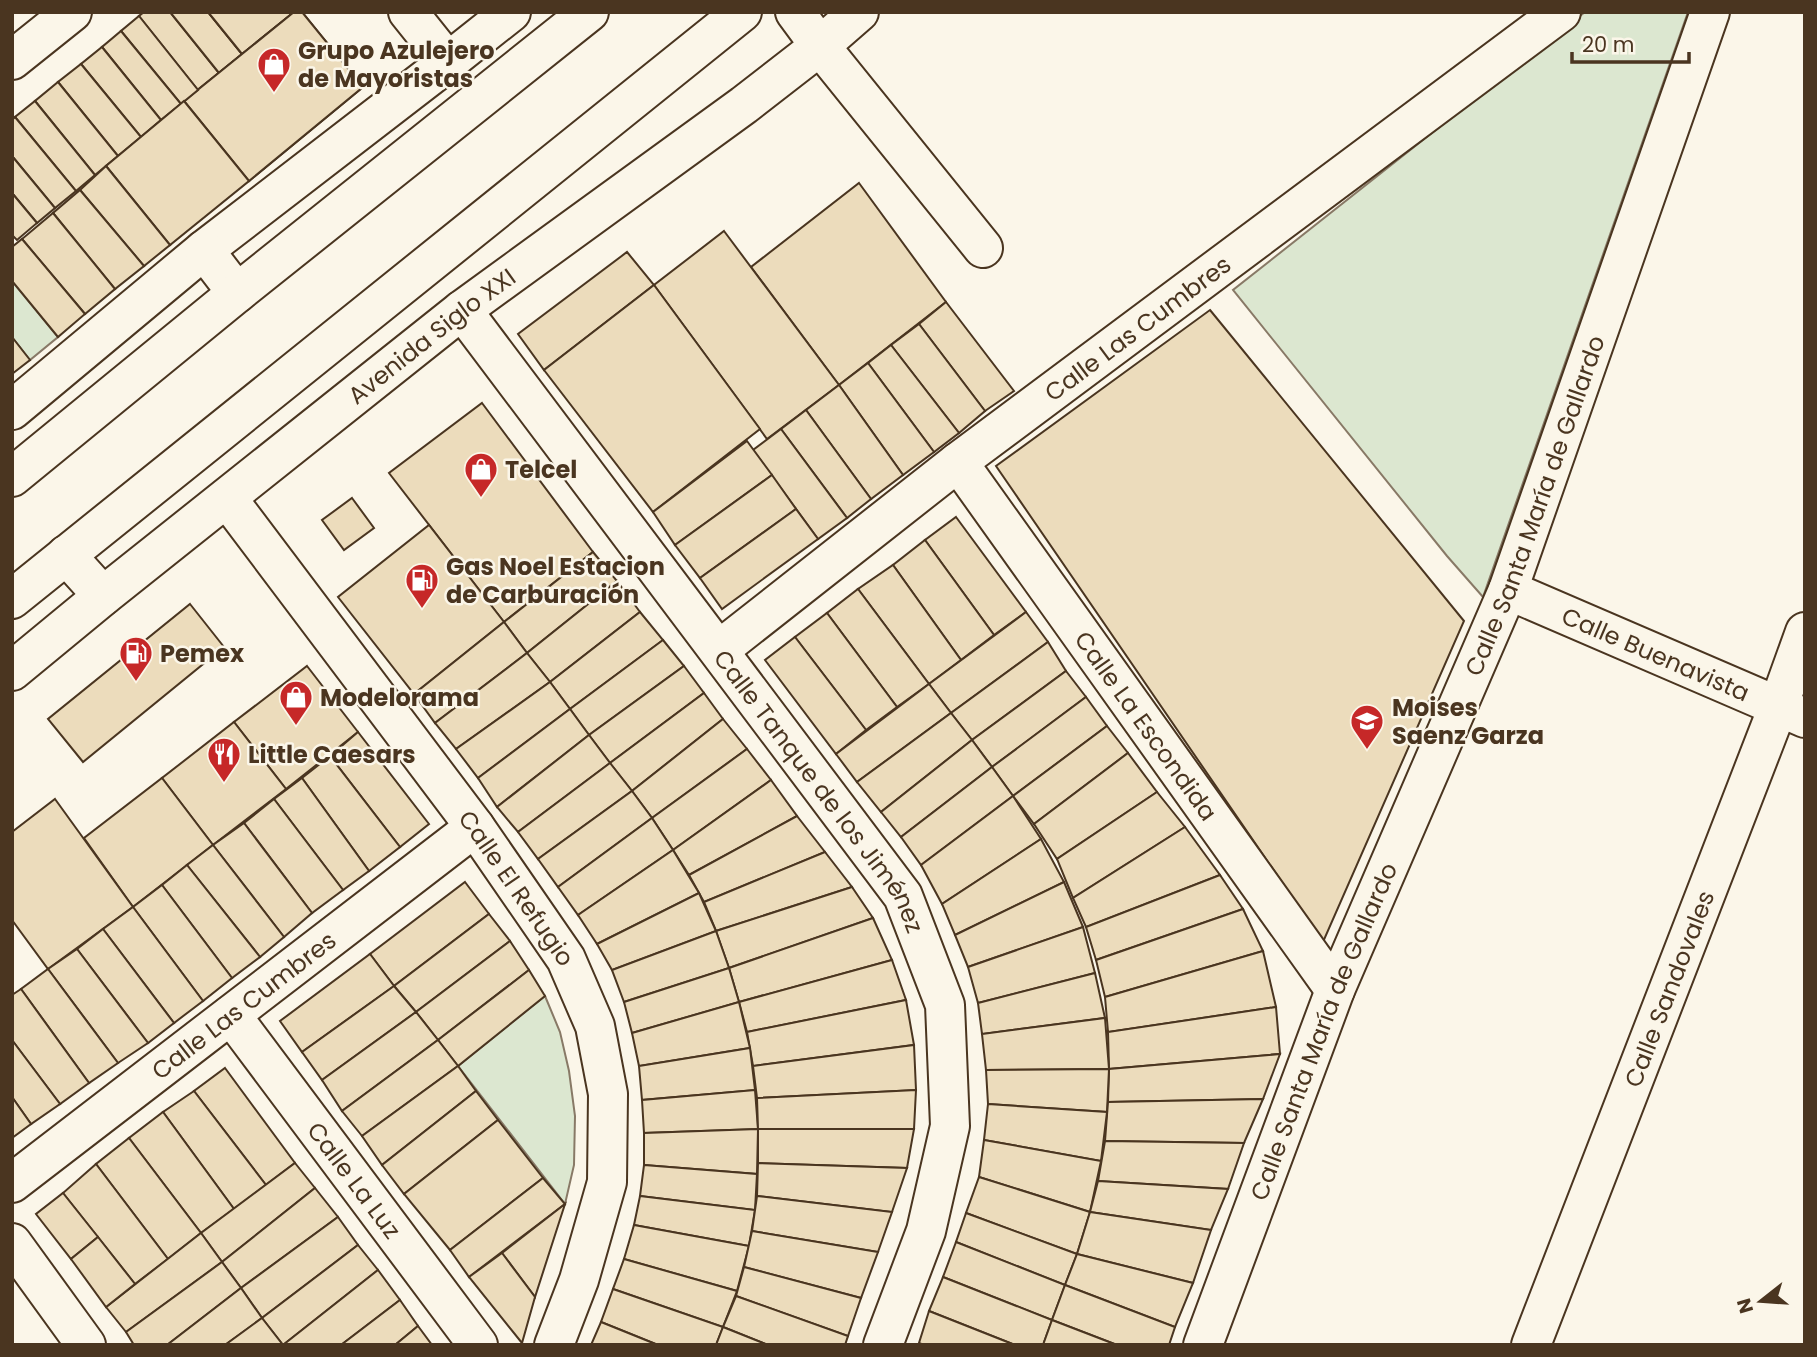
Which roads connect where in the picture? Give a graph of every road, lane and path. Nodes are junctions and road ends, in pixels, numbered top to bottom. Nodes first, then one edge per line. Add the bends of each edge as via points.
1 (408, 12) edge
2 (511, 12) edge
3 (589, 12) edge
4 (742, 12) edge
5 (795, 12) edge
6 (859, 12) edge
7 (1561, 12) edge
8 (1710, 12) edge
9 (52, 18) edge
10 (820, 46) junction
11 (12, 60) edge
12 (448, 62) junction
13 (983, 248) dead end
14 (204, 250) junction
15 (237, 293) junction
16 (462, 310) junction
17 (12, 410) edge
18 (958, 462) junction
19 (12, 477) edge
20 (227, 498) junction
21 (66, 555) junction
22 (1508, 590) junction
23 (103, 596) junction
24 (12, 599) edge
25 (1805, 632) edge
26 (719, 650) junction
27 (12, 671) edge
28 (1791, 713) edge
29 (475, 827) junction
30 (1335, 990) junction
31 (231, 1015) junction
32 (12, 1183) edge
33 (12, 1243) edge
34 (86, 1345) edge
35 (478, 1345) edge
36 (554, 1345) edge
37 (883, 1345) edge
38 (1203, 1345) edge
39 (1531, 1345) edge

1 - 12 main road
2 - 12 main road
3 - 15 main road
4 - 21 main road
5 - 10 main road
6 - 10 main road, Avenida Siglo XXI
7 - 18 main road, Calle Las Cumbres
8 - 22 main road, Calle Santa María de Gallardo
9 - 11 main road
10 - 13 main road
10 - 16 main road, Avenida Siglo XXI
12 - 14 main road
14 - 15 main road
14 - 17 main road
15 - 19 main road
16 - 20 main road, Avenida Siglo XXI
16 - 26 main road, Calle Tanque de los Jiménez
18 - 26 main road, Calle Las Cumbres
18 - 30 main road, Calle La Escondida
20 - 23 main road, Avenida Siglo XXI
20 - 29 main road, Calle El Refugio
21 - 23 main road
21 - 24 main road
22 - 28 main road, Calle Buenavista
22 - 30 main road, Calle Santa María de Gallardo
23 - 27 main road, Avenida Siglo XXI
25 - 28 main road, Calle Sandovales
26 - 37 main road, Calle Tanque de los Jiménez via 903,896 945,1005 950,1126 926,1231
28 - 39 main road, Calle Sandovales
29 - 31 main road, Calle Las Cumbres
29 - 36 main road, Calle El Refugio via 566,959 595,1026 607,1094 607,1182 579,1280
30 - 38 main road, Calle Santa María de Gallardo
31 - 32 main road, Calle Las Cumbres
31 - 35 main road, Calle La Luz
33 - 34 main road

